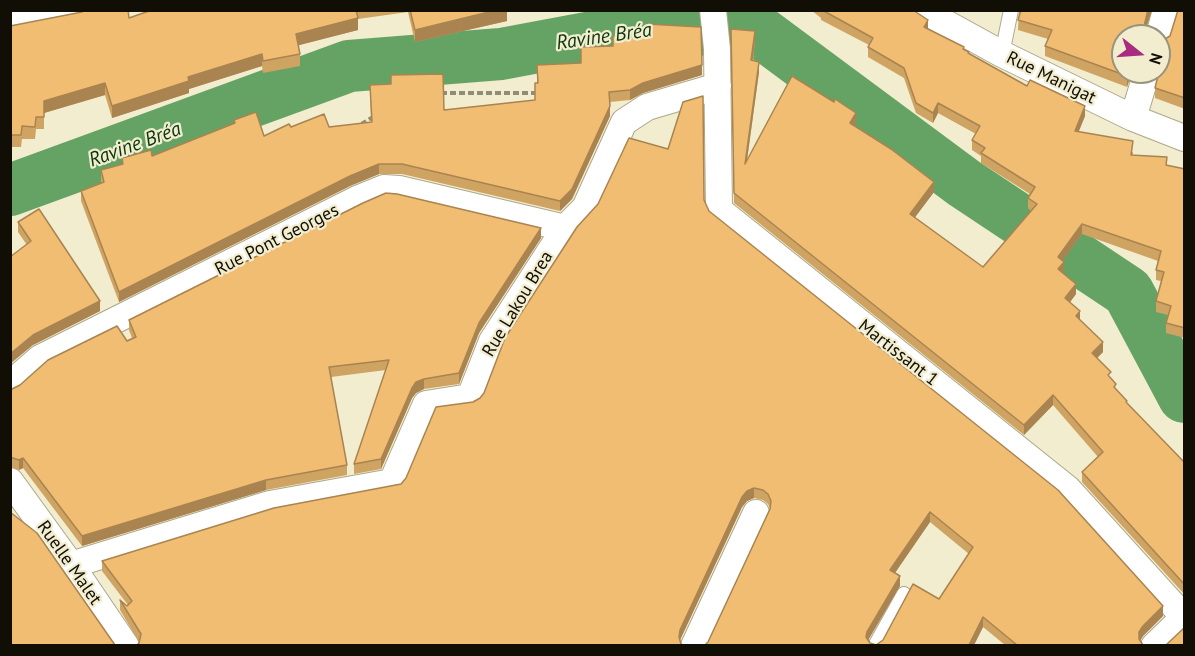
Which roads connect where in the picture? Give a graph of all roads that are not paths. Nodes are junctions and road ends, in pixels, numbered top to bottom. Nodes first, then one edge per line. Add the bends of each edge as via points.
1 (78, 10) edge
2 (922, 10) edge
3 (1011, 10) edge
4 (713, 15) edge
5 (10, 24) edge
6 (1002, 54) junction
7 (1144, 84) edge
8 (718, 86) junction
9 (1133, 118) junction
10 (1185, 138) edge
11 (565, 228) junction
12 (10, 384) edge
13 (10, 481) edge
14 (756, 513) dead end
15 (71, 565) junction
16 (904, 594) dead end
17 (1184, 617) edge
18 (126, 645) edge
19 (694, 645) edge
20 (875, 645) edge
21 (1154, 645) edge

1 - 5 street
2 - 6 street, Rue Manigat
3 - 6 lane
4 - 8 street, Martissant 1
6 - 9 street, Rue Manigat
7 - 9 street
8 - 11 street, Rue Lakou Brea via 647,107 624,122 585,208
8 - 17 street, Martissant 1 via 719,210 1068,489
9 - 10 street, Rue Manigat
11 - 12 street, Rue Pont Georges via 384,188 40,358
11 - 15 street, Rue Lakou Brea via 492,341 470,397 426,404 392,482 270,504
13 - 15 street, Ruelle Malet
14 - 19 street
15 - 18 street, Ruelle Malet
16 - 20 lane
17 - 21 street

